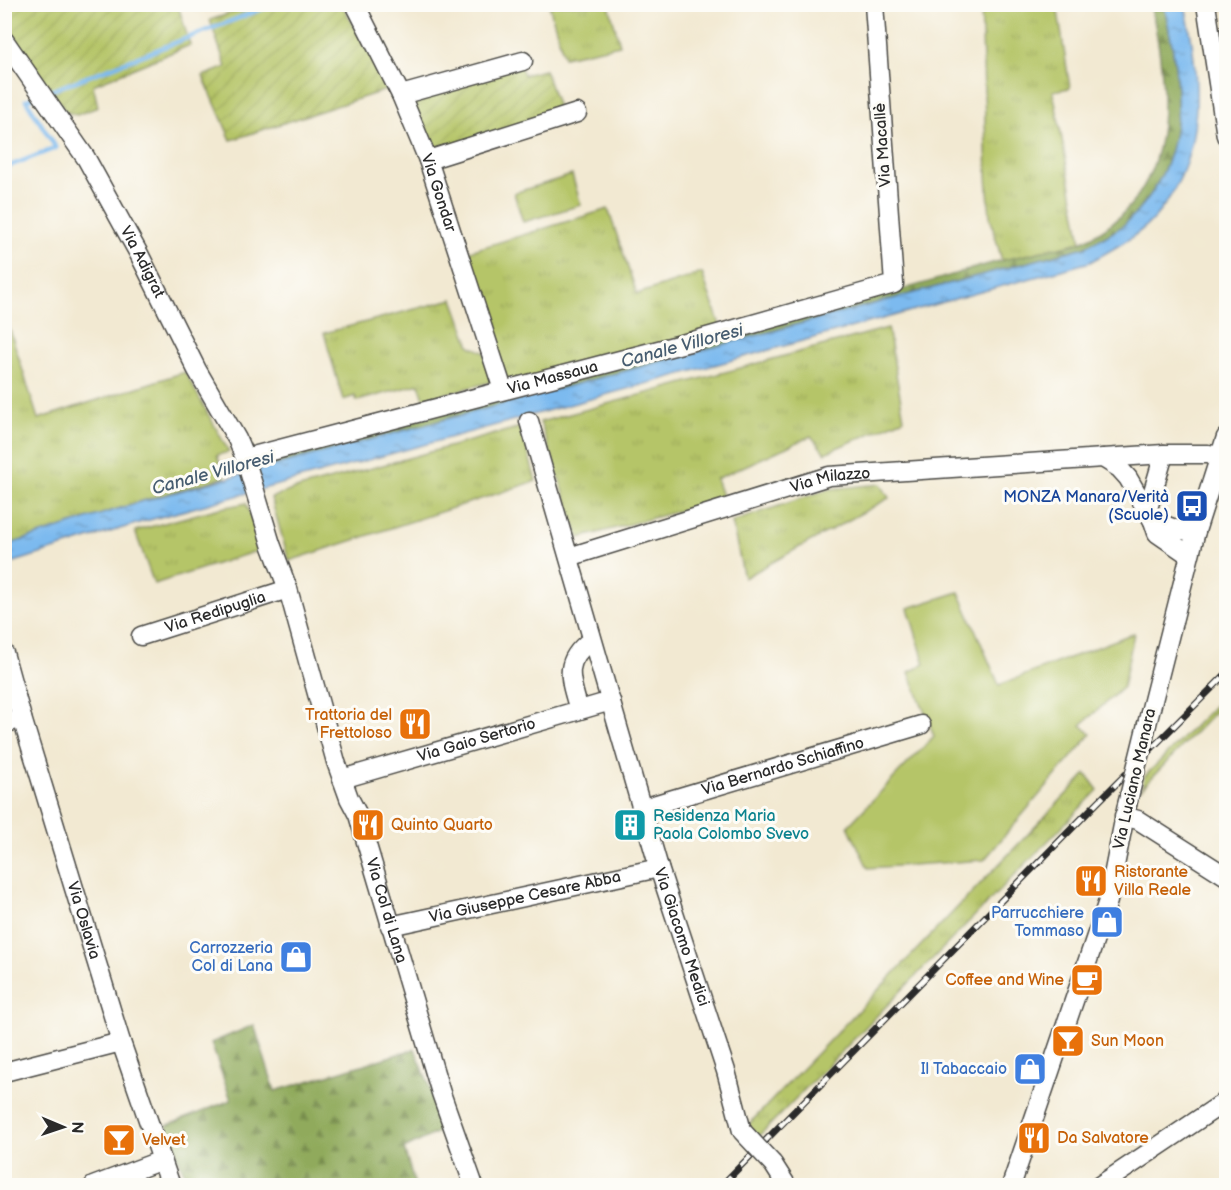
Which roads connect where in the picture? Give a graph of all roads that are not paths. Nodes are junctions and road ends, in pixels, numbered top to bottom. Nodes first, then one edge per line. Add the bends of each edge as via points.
1 (355, 4) edge
2 (874, 4) edge
3 (1206, 4) edge
4 (4, 40) edge
5 (523, 60) dead end
6 (401, 94) junction
7 (577, 113) dead end
8 (1227, 136) edge
9 (428, 160) junction
10 (894, 285) joint
11 (504, 390) junction
12 (529, 421) dead end
13 (1227, 437) edge
14 (1164, 454) junction
15 (1220, 456) junction
16 (1103, 458) junction
17 (247, 462) junction
18 (257, 496) joint
19 (1150, 517) junction
20 (1196, 531) junction
21 (1189, 555) junction
22 (568, 556) junction
23 (288, 589) junction
24 (141, 636) dead end
25 (591, 640) junction
26 (4, 653) edge
27 (611, 701) junction
28 (579, 711) junction
29 (13, 721) edge
30 (921, 725) dead end
31 (342, 779) junction
32 (643, 808) junction
33 (1125, 810) junction
34 (660, 868) junction
35 (1227, 876) edge
36 (390, 926) junction
37 (122, 1042) junction
38 (4, 1072) edge
39 (1227, 1101) edge
40 (162, 1160) junction
41 (93, 1185) edge
42 (171, 1185) edge
43 (474, 1185) edge
44 (787, 1185) edge
45 (1011, 1185) edge
46 (1099, 1185) edge

1 - 6 street, Via Gondar
2 - 10 street, Via Macallè
3 - 8 street
4 - 17 street, Via Adigrat via 86,158
5 - 6 street
6 - 9 street, Via Gondar
7 - 9 street
9 - 11 street, Via Gondar
10 - 11 street, Via Massaua
11 - 17 street, Via Massaua
12 - 22 street, Via Giacomo Medici
13 - 15 street, Via Luciano Manara
14 - 15 street, Via Milazzo
14 - 16 street, Via Milazzo
14 - 19 street
15 - 20 street, Via Luciano Manara
16 - 19 street via 1128,478
16 - 22 street, Via Milazzo via 829,476
17 - 18 street, Via Adigrat
18 - 23 street, Via Col di Lana
19 - 20 street via 1178,530
19 - 21 street via 1157,533
20 - 21 street, Via Luciano Manara
21 - 33 street, Via Luciano Manara, bridge
22 - 25 street, Via Giacomo Medici
23 - 24 street, Via Redipuglia
23 - 31 street, Via Col di Lana
25 - 27 street, Via Giacomo Medici
25 - 28 street via 577,650 572,662 570,681
26 - 29 street, Via Oslavia
27 - 28 street, Via Gaio Sertorio
27 - 32 street, Via Giacomo Medici
28 - 31 street, Via Gaio Sertorio
29 - 37 street, Via Oslavia
30 - 32 street, Via Bernardo Schiaffino
31 - 36 street, Via Col di Lana via 358,815
32 - 34 street, Via Giacomo Medici
33 - 35 street
33 - 45 street, Via Luciano Manara via 1108,901
34 - 36 street, Via Giuseppe Cesare Abba
34 - 44 street, Via Giacomo Medici, bridge via 742,1131
36 - 43 street, Via Col di Lana via 441,1093
37 - 38 street
37 - 40 street, Via Oslavia
39 - 46 street
40 - 41 street
40 - 42 street, Via Oslavia

